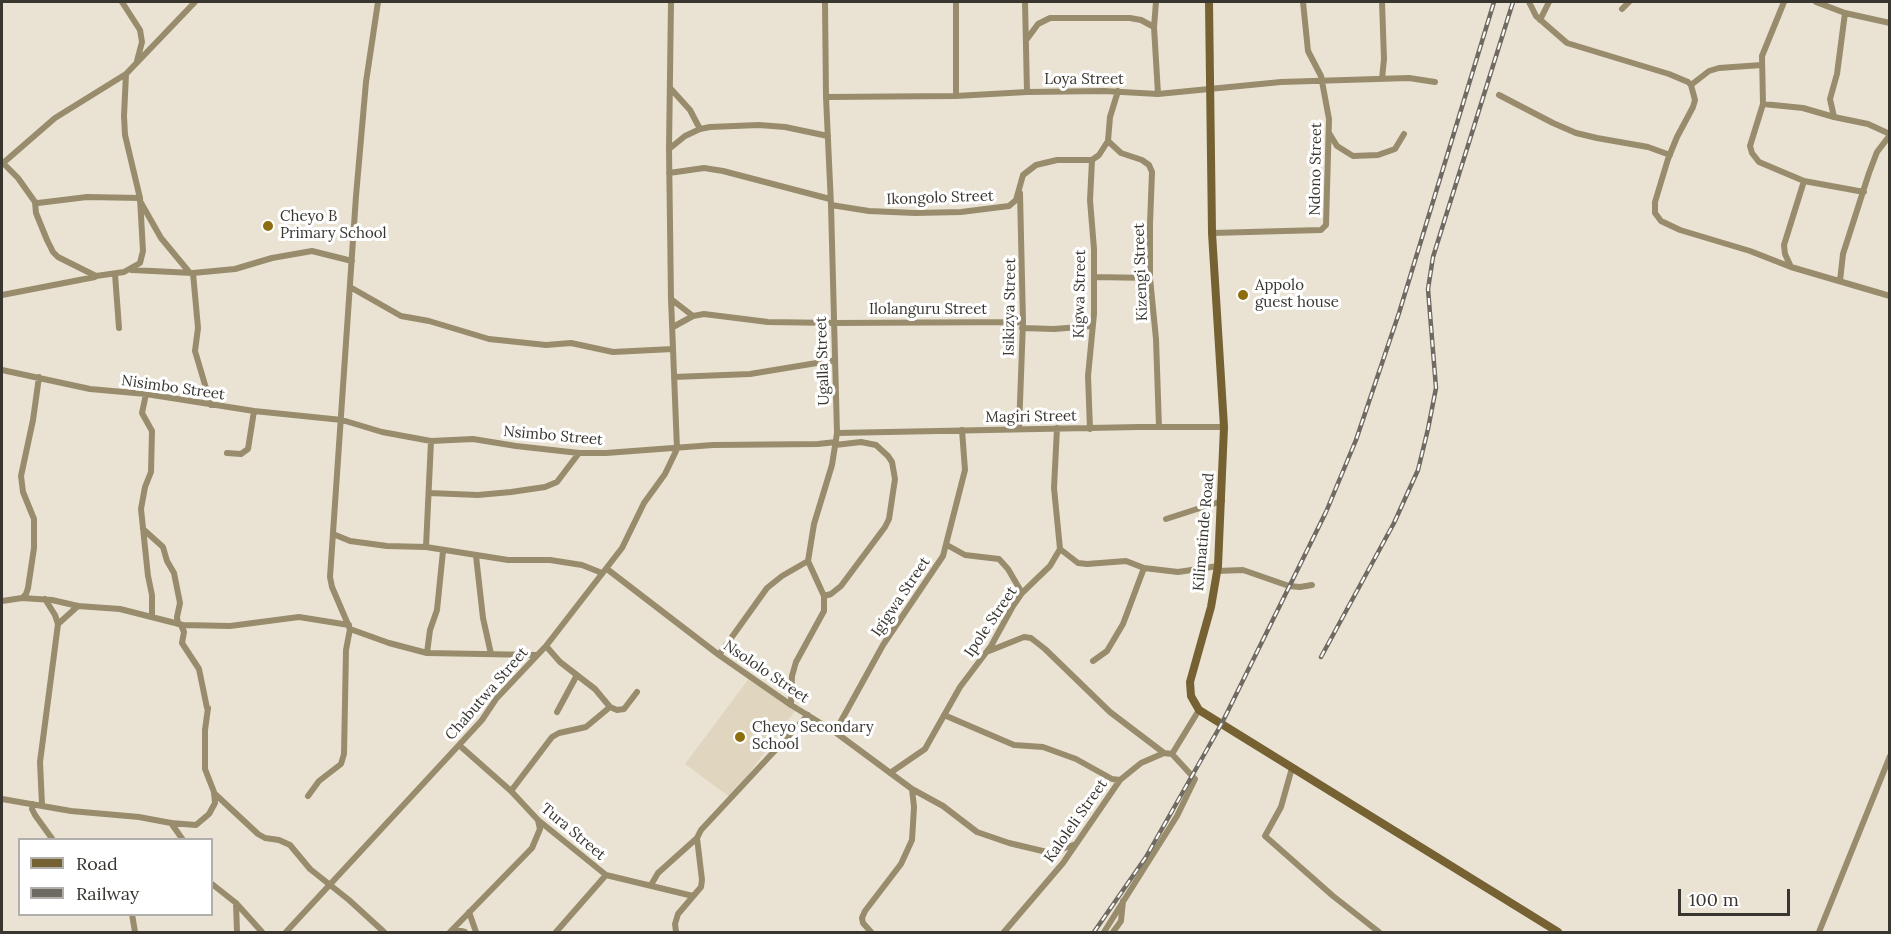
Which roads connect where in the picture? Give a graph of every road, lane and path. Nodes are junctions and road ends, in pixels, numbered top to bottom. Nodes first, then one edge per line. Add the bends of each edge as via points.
1 (122, 2) edge
2 (195, 2) edge
3 (378, 2) edge
4 (671, 2) edge
5 (825, 2) edge
6 (956, 2) edge
7 (1025, 2) edge
8 (1156, 2) edge
9 (1209, 2) edge
10 (1303, 2) edge
11 (1382, 2) edge
12 (1529, 2) edge
13 (1549, 2) edge
14 (1629, 2) edge
15 (1784, 2) edge
16 (1816, 2) edge
17 (1622, 9) dead end
18 (1845, 13) junction
19 (1540, 20) junction
20 (1890, 23) edge
21 (1154, 27) junction
22 (1027, 39) junction
23 (136, 64) junction
24 (1762, 65) junction
25 (126, 74) junction
26 (1382, 79) junction
27 (1322, 81) junction
28 (1435, 82) dead end
29 (1691, 86) junction
30 (670, 88) junction
31 (1211, 89) junction
32 (1118, 91) junction
33 (1026, 92) junction
34 (1158, 94) junction
35 (956, 96) junction
36 (1498, 96) dead end
37 (826, 97) junction
38 (1763, 104) junction
39 (1834, 117) junction
40 (700, 129) junction
41 (1329, 133) junction
42 (1404, 134) dead end
43 (1890, 134) edge
44 (828, 136) junction
45 (1108, 141) junction
46 (669, 149) junction
47 (1670, 155) junction
48 (1092, 160) junction
49 (2, 164) edge
50 (669, 173) junction
51 (1804, 181) junction
52 (1019, 185) junction
53 (1864, 192) junction
54 (140, 199) junction
55 (34, 202) junction
56 (831, 202) junction
57 (1212, 233) junction
58 (352, 261) junction
59 (1791, 267) junction
60 (131, 270) junction
61 (192, 273) junction
62 (115, 274) junction
63 (96, 276) junction
64 (1094, 277) junction
65 (1150, 278) junction
66 (1840, 281) junction
67 (350, 286) junction
68 (2, 295) edge
69 (1890, 296) edge
70 (671, 299) junction
71 (693, 316) junction
72 (834, 323) junction
73 (1022, 325) junction
74 (1092, 326) junction
75 (673, 327) junction
76 (119, 328) dead end
77 (673, 350) junction
78 (835, 360) junction
79 (2, 370) edge
80 (39, 377) junction
81 (674, 377) junction
82 (146, 394) junction
83 (212, 405) junction
84 (254, 411) junction
85 (342, 420) junction
86 (1159, 427) junction
87 (1224, 427) junction
88 (1057, 428) junction
89 (1019, 429) junction
90 (1090, 429) junction
91 (962, 430) junction
92 (837, 433) junction
93 (431, 441) junction
94 (836, 443) junction
95 (677, 449) junction
96 (227, 453) dead end
97 (579, 453) junction
98 (429, 494) junction
99 (1221, 501) junction
100 (1166, 519) dead end
101 (142, 529) junction
102 (333, 534) junction
103 (946, 545) junction
104 (426, 547) junction
105 (1060, 549) junction
106 (443, 551) junction
107 (476, 556) junction
108 (808, 561) junction
109 (1144, 568) junction
110 (1217, 568) junction
111 (605, 571) junction
112 (1312, 585) dead end
113 (1022, 593) junction
114 (824, 596) junction
115 (22, 598) junction
116 (45, 599) junction
117 (2, 601) edge
118 (78, 606) junction
119 (152, 617) junction
120 (58, 624) junction
121 (180, 624) junction
122 (350, 627) junction
123 (546, 646) junction
124 (987, 652) junction
125 (427, 653) junction
126 (491, 654) junction
127 (536, 655) junction
128 (719, 655) junction
129 (1092, 661) dead end
130 (577, 675) junction
131 (637, 692) dead end
132 (791, 705) junction
133 (610, 707) junction
134 (1199, 710) junction
135 (557, 712) dead end
136 (808, 715) junction
137 (944, 715) junction
138 (835, 732) junction
139 (459, 745) junction
140 (1168, 753) junction
141 (1890, 756) edge
142 (1292, 768) junction
143 (890, 773) junction
144 (1120, 780) junction
145 (912, 789) junction
146 (511, 791) junction
147 (214, 792) junction
148 (308, 796) dead end
149 (2, 799) edge
150 (33, 804) junction
151 (42, 804) junction
152 (538, 820) junction
153 (171, 823) junction
154 (191, 826) junction
155 (52, 838) edge
156 (182, 838) edge
157 (185, 838) edge
158 (697, 838) junction
159 (1076, 844) junction
160 (606, 875) junction
161 (213, 885) edge
162 (332, 885) junction
163 (651, 885) junction
164 (693, 896) junction
165 (1123, 900) junction
166 (236, 903) junction
167 (469, 912) junction
168 (452, 931) edge
169 (237, 933) edge
170 (262, 933) edge
171 (286, 933) edge
172 (384, 933) edge
173 (465, 933) edge
174 (476, 933) edge
175 (556, 933) edge
176 (676, 933) edge
177 (871, 933) edge
178 (1004, 933) edge
179 (1104, 933) edge
180 (1113, 933) edge
181 (1379, 933) edge
182 (1558, 933) edge
183 (1819, 933) edge

1 - 23 street via 140,30 142,42
2 - 23 street
3 - 58 street via 366,82
4 - 30 street
5 - 37 street, Ugalla Street
6 - 35 street
7 - 22 street
8 - 21 street
9 - 31 main road, Kilimatinde Road
10 - 27 street, Ndono Street via 1308,51
11 - 26 street
12 - 19 street
13 - 19 street
14 - 17 street
15 - 24 street
16 - 18 street
18 - 20 street
18 - 39 street via 1830,99
19 - 29 street via 1567,43 1669,74
21 - 22 street via 1130,18 1050,18 1038,24
21 - 34 street
22 - 33 street
23 - 25 street
24 - 29 street via 1719,68
24 - 38 street
25 - 49 street via 56,118
25 - 54 street via 125,135
26 - 27 street, Loya Street
26 - 28 street, Loya Street
27 - 31 street, Loya Street
27 - 41 street, Ndono Street
29 - 47 street via 1693,107
30 - 40 street via 690,110
30 - 46 street
31 - 34 street, Loya Street
31 - 57 main road, Kilimatinde Road
32 - 33 street, Loya Street
32 - 34 street, Loya Street
32 - 45 street
33 - 35 street, Loya Street
35 - 37 street, Loya Street
36 - 47 street via 1576,133
37 - 44 street, Ugalla Street
38 - 39 street via 1803,108
38 - 51 street via 1750,146 1752,153 1760,162
39 - 43 street via 1868,124
40 - 44 street via 785,127
40 - 46 street
41 - 42 street via 1337,146 1353,156 1395,149
41 - 57 street, Ndono Street via 1325,228
43 - 53 street via 1877,152
44 - 56 street, Ugalla Street
45 - 48 street
45 - 65 street, Kizengi Street via 1121,153 1142,160 1152,172
46 - 50 street
47 - 59 street via 1655,202 1657,218 1680,230 1750,250
48 - 52 street, Ikongolo Street via 1057,160 1036,165 1023,175
48 - 64 street, Kigwa Street
49 - 55 street via 18,178
50 - 56 street via 704,168 723,171
50 - 70 street
51 - 53 street
51 - 59 street via 1784,245
52 - 56 street, Ikongolo Street via 1016,200 1010,206 961,212 869,211
52 - 73 street, Isikizya Street
53 - 66 street via 1843,254
54 - 55 street via 87,197
54 - 60 street via 142,259
54 - 61 street via 161,238
55 - 63 street via 53,252
56 - 72 street, Ugalla Street
57 - 87 main road, Kilimatinde Road
58 - 61 street via 312,251
58 - 67 street
59 - 66 street
60 - 61 street
60 - 62 street
61 - 83 street via 198,311 195,351
62 - 63 street
62 - 76 street
63 - 68 street
64 - 65 street
64 - 74 street, Kigwa Street
65 - 86 street, Kizengi Street
66 - 69 street
67 - 77 street via 401,316 489,339 546,345 571,343 613,352
67 - 85 street
70 - 71 street
70 - 75 street
71 - 72 street, Ilolanguru Street via 719,314 768,322
71 - 75 street
72 - 73 street, Ilolanguru Street
72 - 78 street, Ugalla Street
73 - 74 street, Ilolanguru Street via 1054,329
73 - 89 street, Isikizya Street
74 - 90 street, Kigwa Street via 1088,376
75 - 77 street
77 - 81 street
78 - 81 street via 731,376
78 - 92 street, Ugalla Street
79 - 80 street, Nisimbo Street
80 - 82 street, Nisimbo Street via 90,389
80 - 115 street via 21,476 35,532 28,588
81 - 95 street
82 - 83 street, Nisimbo Street
82 - 101 street via 142,412 152,431 151,472 141,509
83 - 84 street, Nisimbo Street
84 - 85 street, Nisimbo Street
84 - 96 street via 248,449 241,454
85 - 93 street, Nsimbo Street
85 - 102 street
86 - 87 street, Magiri Street
86 - 90 street, Magiri Street
87 - 99 main road, Kilimatinde Road
88 - 89 street, Magiri Street
88 - 90 street, Magiri Street
88 - 105 street via 1054,489
89 - 91 street, Magiri Street
91 - 92 street, Magiri Street
91 - 103 street, Igigwa Street via 964,470
92 - 94 street, Ugalla Street
93 - 97 street, Nsimbo Street via 473,438
93 - 98 street
94 - 95 street, Nsimbo Street
94 - 108 street, Ugalla Street
94 - 114 street, Nsimbo Street via 876,445 892,462 895,479 885,527 841,586
95 - 97 street, Nsimbo Street
95 - 111 street, Chabutwa Street
97 - 98 street via 557,482 545,487 478,495
98 - 104 street
99 - 100 street
99 - 110 main road, Kilimatinde Road
101 - 119 street
101 - 121 street via 163,547 174,573
102 - 104 street, Nsololo Street via 358,543
102 - 122 street via 330,577
103 - 113 street via 965,555 999,559
103 - 138 street, Igigwa Street via 940,563 883,645
104 - 106 street, Nsololo Street
105 - 109 street via 1078,563 1126,561
105 - 113 street, Ipole Street via 1050,566
106 - 107 street, Nsololo Street
106 - 125 street via 437,610
107 - 111 street, Nsololo Street via 550,560
107 - 126 street
108 - 114 street
108 - 128 street via 767,588
109 - 110 street via 1178,572
109 - 129 street via 1123,624 1107,651
110 - 112 street via 1243,570 1289,586
110 - 134 main road, Kilimatinde Road via 1211,607 1190,681 1191,696
111 - 123 street, Chabutwa Street
111 - 128 street, Nsololo Street
113 - 124 street, Ipole Street
114 - 132 street via 824,611 796,662
115 - 116 street
115 - 117 street
116 - 118 street
116 - 120 street
118 - 119 street via 120,609
118 - 120 street
119 - 121 street
120 - 151 street via 40,762
121 - 122 street via 230,626 299,618
121 - 147 street via 184,632 182,643 199,669 207,708 206,769
122 - 125 street
122 - 148 street via 344,754 341,764
123 - 127 street, Chabutwa Street
123 - 130 street
124 - 137 street, Ipole Street
124 - 140 street via 1024,637 1031,638 1132,731
125 - 126 street
126 - 127 street
127 - 139 street, Chabutwa Street
128 - 132 street, Nsololo Street
130 - 133 street
130 - 135 street
131 - 133 street via 624,709
132 - 136 street, Nsololo Street
133 - 146 street via 586,727 552,737
134 - 140 street
134 - 142 main road
136 - 138 street, Nsololo Street
136 - 158 street via 709,820
137 - 143 street, Ipole Street via 925,748
137 - 144 street via 1014,745 1043,747 1076,759
138 - 143 street, Nsololo Street
139 - 146 street, Tura Street
139 - 162 street, Chabutwa Street
140 - 144 street, Kaloleli Street via 1141,763
140 - 165 street via 1195,779 1177,816
141 - 183 street
142 - 181 street via 1281,807 1265,836
142 - 182 main road
143 - 145 street, Nsololo Street
144 - 159 street, Kaloleli Street
145 - 159 street, Nsololo Street via 977,832 1009,843 1051,852
145 - 177 street via 912,840 901,864 865,911 863,923
146 - 152 street, Tura Street
147 - 154 street via 209,814
147 - 162 street via 258,834 291,845 310,869
149 - 150 street
150 - 151 street
150 - 155 street via 35,815
151 - 153 street
152 - 160 street, Tura Street
152 - 167 street via 540,829 532,848
153 - 154 street
153 - 156 street
154 - 157 street
158 - 163 street via 658,873
158 - 164 street via 702,880
159 - 178 street, Kaloleli Street
160 - 163 street, Tura Street
160 - 175 street
161 - 166 street
162 - 171 street, Chabutwa Street
162 - 172 street
163 - 164 street, Tura Street
164 - 176 street via 678,914
165 - 179 street
165 - 180 street via 1120,921
166 - 169 street
166 - 170 street
167 - 168 street
167 - 174 street
168 - 173 street

